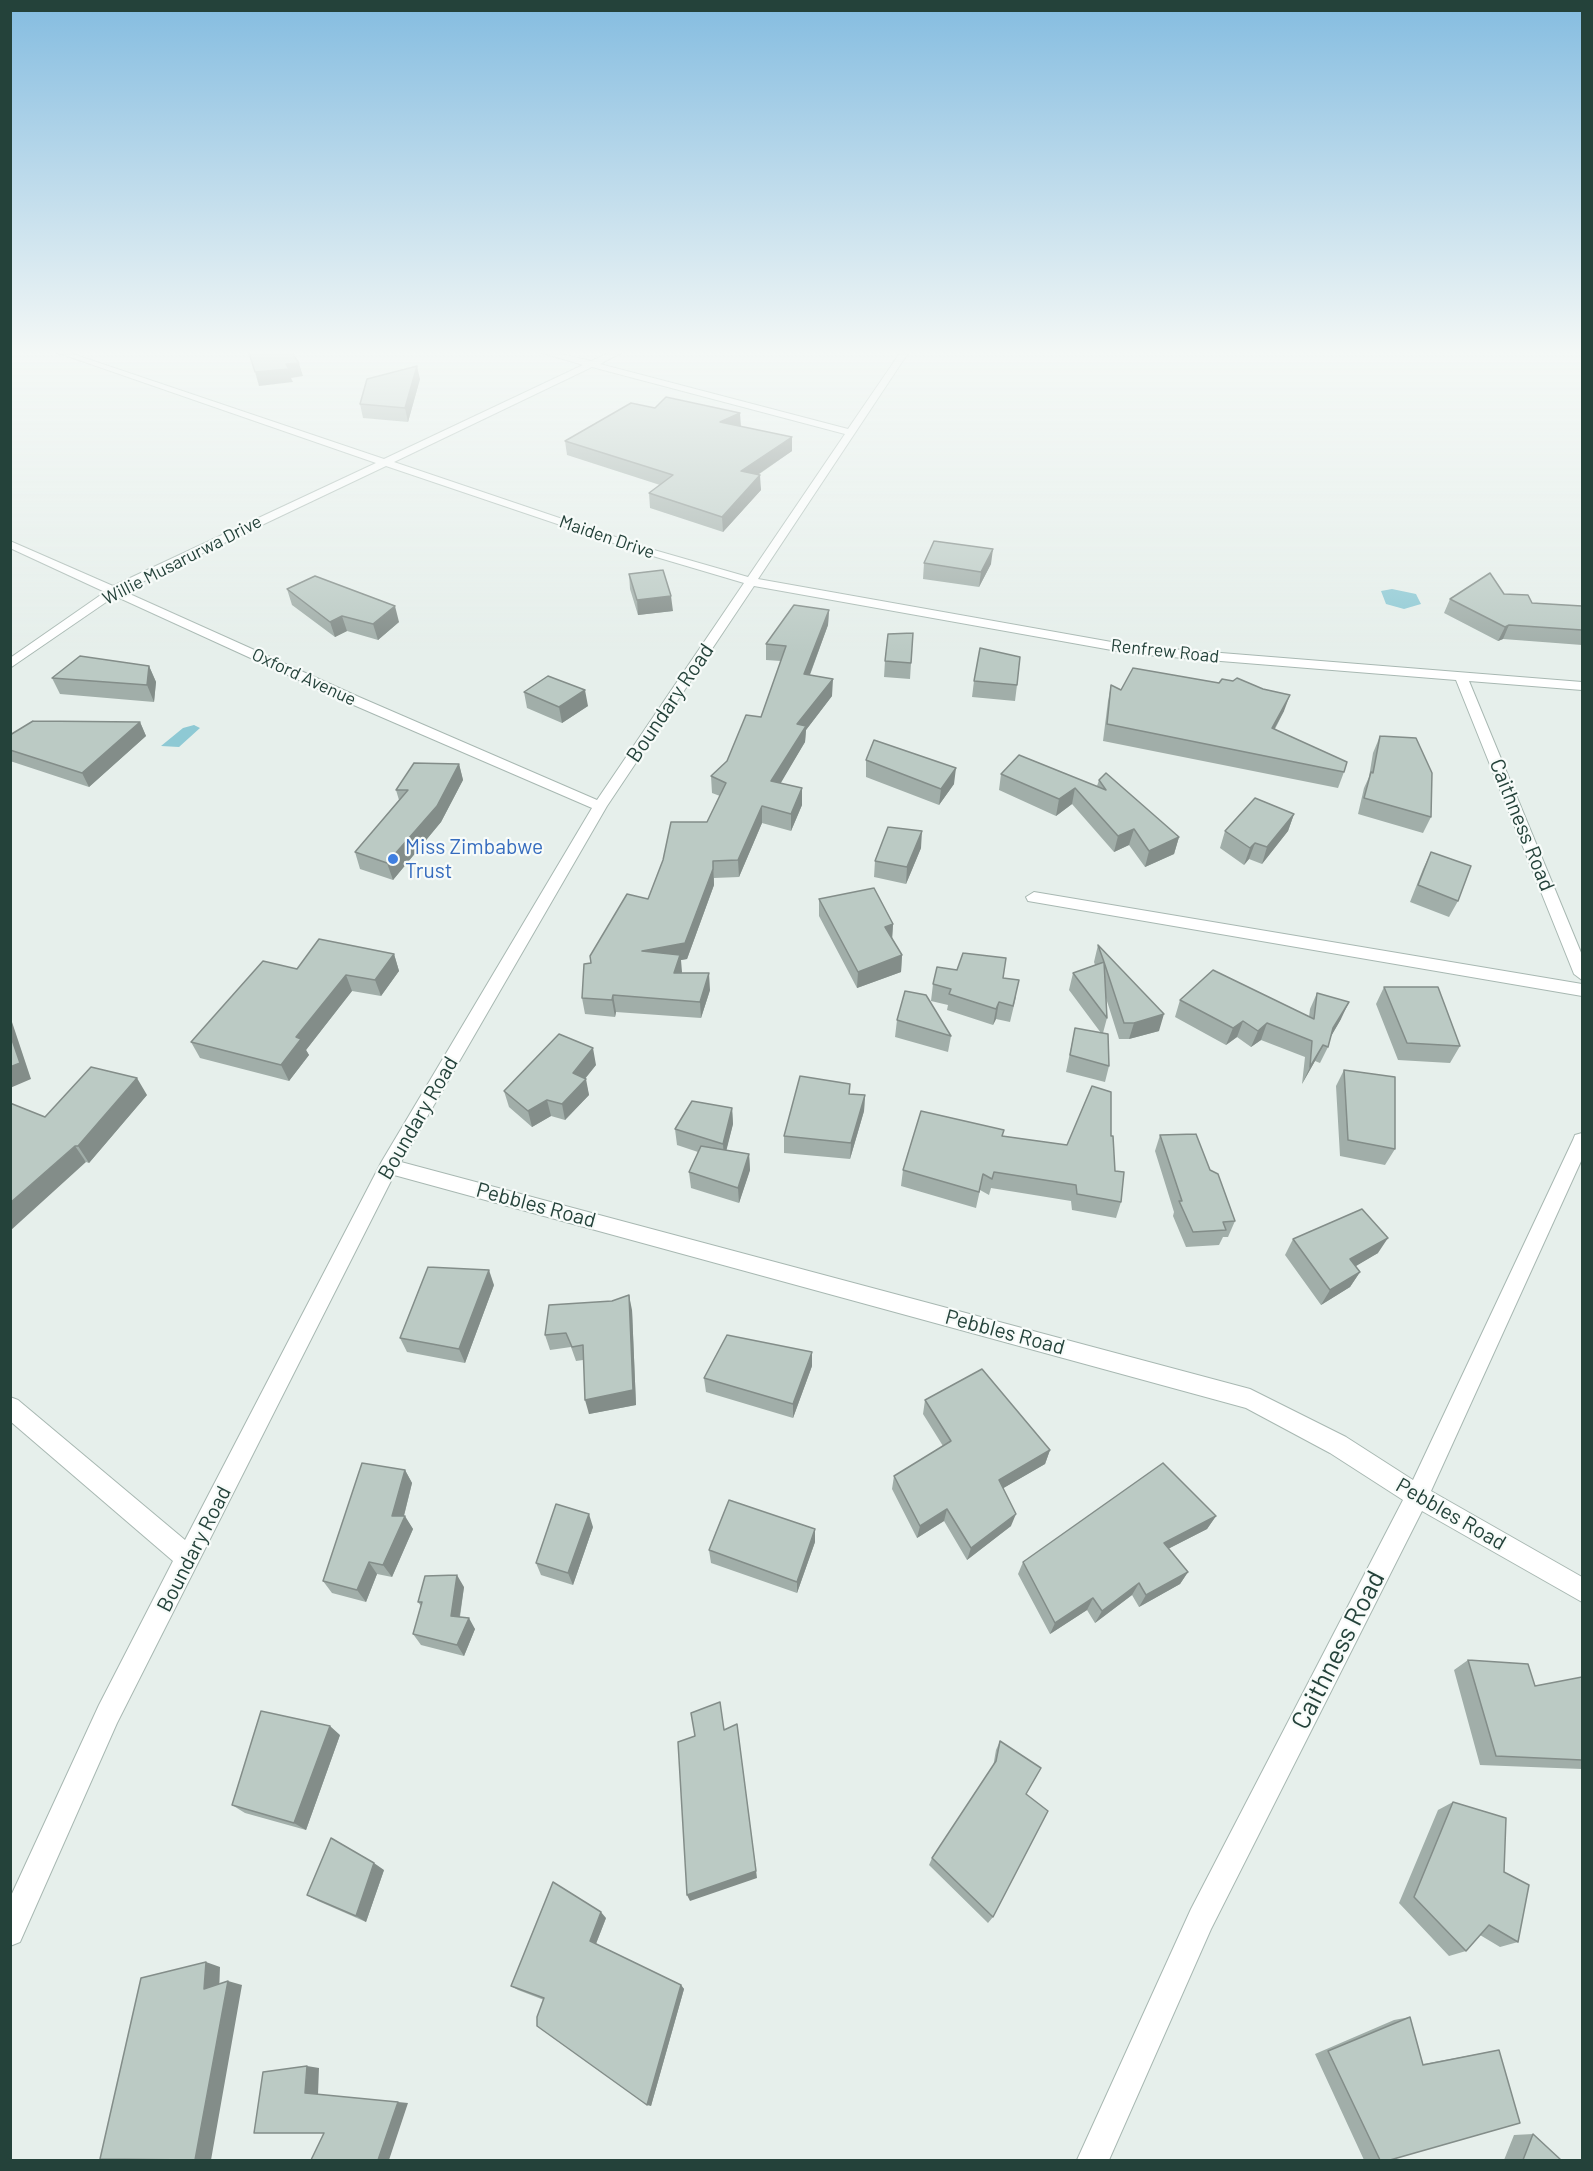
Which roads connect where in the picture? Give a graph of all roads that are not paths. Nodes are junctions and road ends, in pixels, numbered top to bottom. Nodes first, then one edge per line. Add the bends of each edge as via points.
1 (360, 451) edge
2 (404, 451) edge
3 (839, 451) edge
4 (386, 460) junction
5 (10, 544) edge
6 (753, 582) junction
7 (115, 590) junction
8 (10, 664) edge
9 (1461, 676) junction
10 (1582, 686) edge
11 (600, 806) junction
12 (1034, 897) dead end
13 (1582, 974) edge
14 (1582, 990) edge
15 (1582, 1140) edge
16 (389, 1166) junction
17 (10, 1407) edge
18 (1417, 1496) junction
19 (189, 1559) junction
20 (1582, 1590) edge
21 (10, 1932) edge
22 (1093, 2160) edge

1 - 4 street, Maiden Drive
2 - 4 street, Willie Musarurwa Drive
3 - 6 street, Boundary Road
4 - 6 street, Maiden Drive via 650,552
4 - 7 street, Willie Musarurwa Drive
5 - 7 street, Oxford Avenue
6 - 9 street, Renfrew Road via 1134,650
6 - 11 street, Boundary Road
7 - 8 street, Willie Musarurwa Drive
7 - 11 street, Oxford Avenue via 354,700
9 - 10 street, Renfrew Road
9 - 13 street, Caithness Road
11 - 16 street, Boundary Road
12 - 14 street
15 - 18 street, Caithness Road
16 - 18 street, Pebbles Road via 1250,1399 1338,1445
16 - 19 street, Boundary Road
17 - 19 street
18 - 20 street, Pebbles Road
18 - 22 street, Caithness Road via 1201,1919
19 - 21 street, Boundary Road via 108,1714

